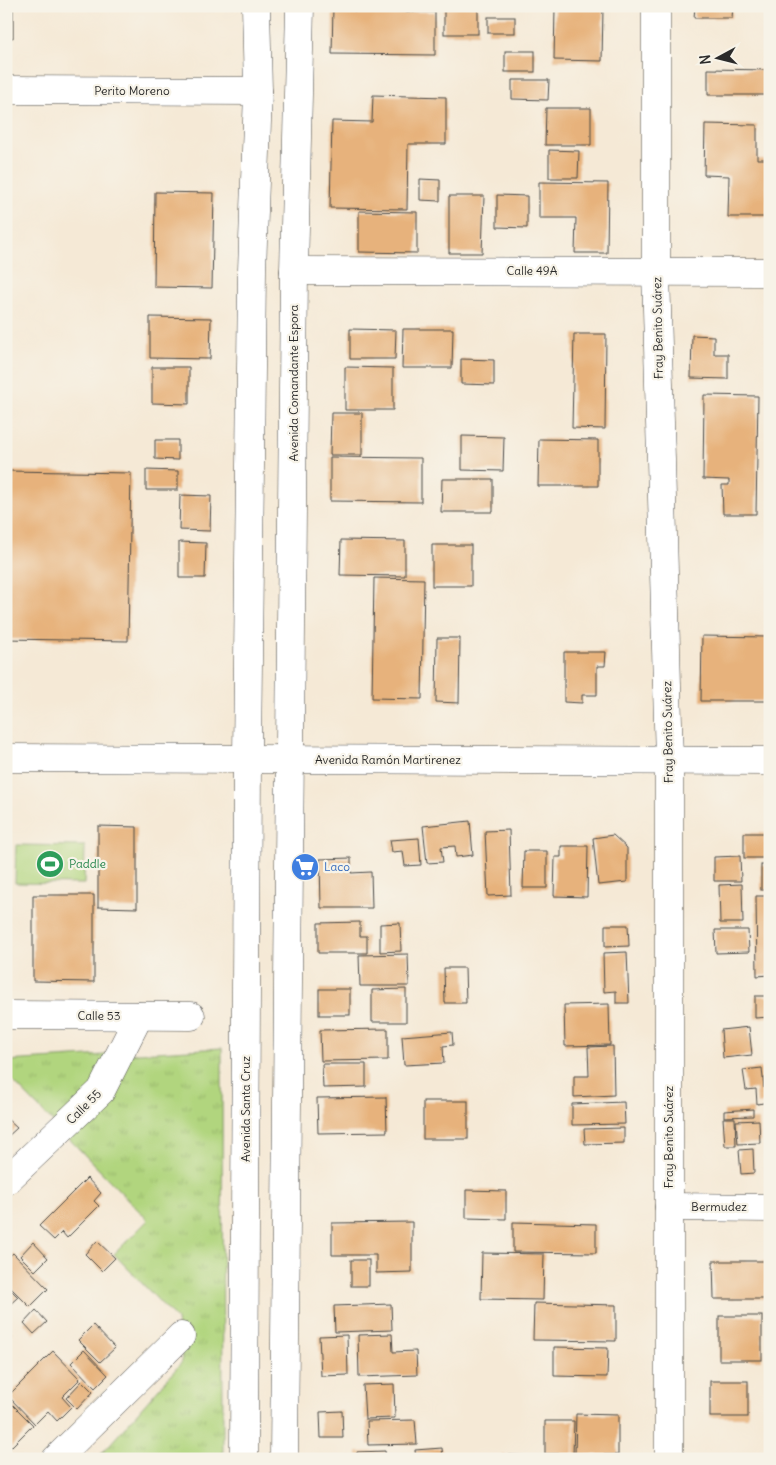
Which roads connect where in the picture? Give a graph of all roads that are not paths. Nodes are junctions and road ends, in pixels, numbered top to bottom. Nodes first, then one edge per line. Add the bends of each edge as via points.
1 (256, 6) edge
2 (300, 6) edge
3 (656, 6) edge
4 (6, 90) edge
5 (258, 91) junction
6 (294, 270) junction
7 (656, 271) junction
8 (770, 272) edge
9 (6, 758) edge
10 (247, 759) junction
11 (291, 760) junction
12 (669, 760) junction
13 (770, 761) edge
14 (6, 1015) edge
15 (139, 1016) junction
16 (191, 1016) dead end
17 (6, 1181) edge
18 (668, 1207) junction
19 (770, 1208) edge
20 (180, 1336) dead end
21 (56, 1459) edge
22 (244, 1459) edge
23 (284, 1459) edge
24 (669, 1459) edge

1 - 5 main road
2 - 6 main road, Avenida Comandante Espora
3 - 7 main road, Fray Benito Suárez
4 - 5 main road, Perito Moreno
5 - 10 main road via 252,271
6 - 7 main road, Calle 49A
6 - 11 main road, Avenida Comandante Espora
7 - 8 main road, Calle 49A
7 - 12 main road, Fray Benito Suárez
9 - 10 main road, Avenida Ramón Martirenez
10 - 11 main road, Avenida Ramón Martirenez
10 - 22 main road, Avenida Santa Cruz
11 - 12 main road, Avenida Ramón Martirenez
11 - 23 main road
12 - 13 main road, Avenida Ramón Martirenez
12 - 18 main road, Fray Benito Suárez
14 - 15 main road, Calle 53
15 - 16 main road, Calle 53
15 - 17 main road, Calle 55 via 101,1091
18 - 19 main road, Bermudez
18 - 24 main road, Fray Benito Suárez
20 - 21 main road

